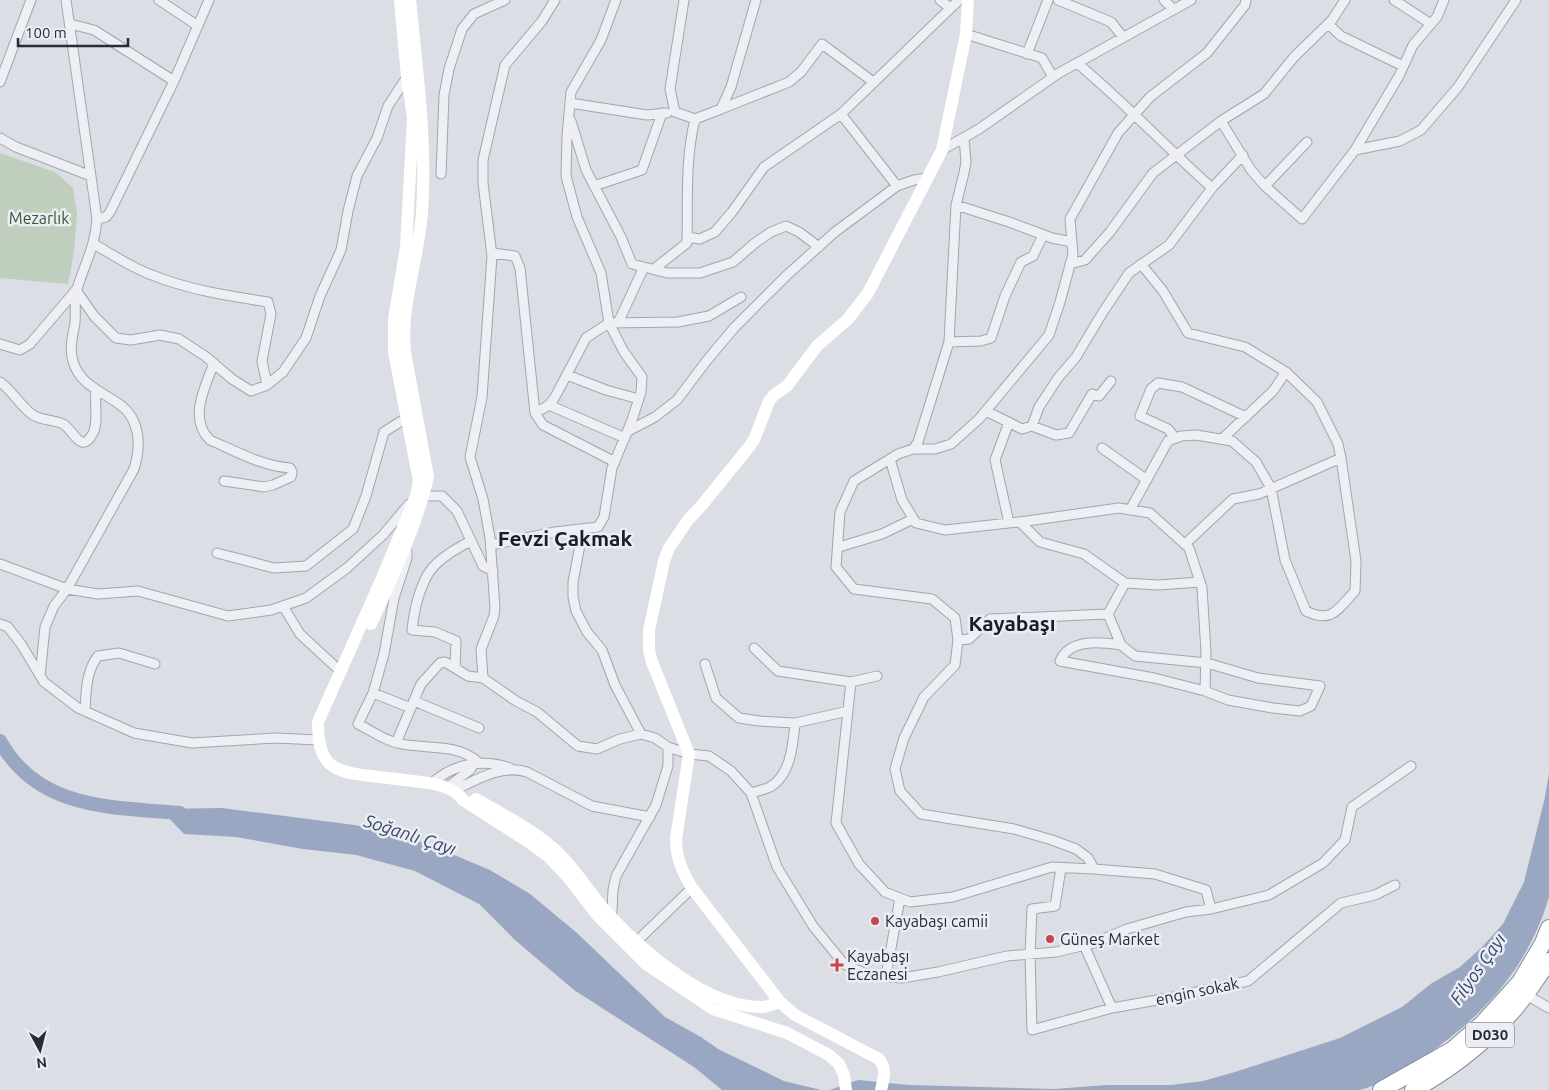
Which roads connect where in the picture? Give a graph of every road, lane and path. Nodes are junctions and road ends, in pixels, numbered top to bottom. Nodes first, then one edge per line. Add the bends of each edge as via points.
1 (31, 0) edge
2 (66, 0) edge
3 (158, 0) edge
4 (209, 0) edge
5 (400, 0) edge
6 (410, 0) edge
7 (505, 0) edge
8 (555, 0) edge
9 (616, 0) edge
10 (684, 0) edge
11 (756, 0) edge
12 (940, 0) edge
13 (958, 0) edge
14 (968, 0) edge
15 (1048, 0) edge
16 (1058, 0) edge
17 (1164, 0) edge
18 (1191, 0) edge
19 (1246, 0) edge
20 (1346, 0) edge
21 (1394, 0) edge
22 (1444, 0) edge
23 (1516, 0) edge
24 (950, 8) junction
25 (1173, 9) junction
26 (70, 24) junction
27 (1328, 24) junction
28 (1432, 24) junction
29 (198, 26) junction
30 (966, 34) junction
31 (1123, 37) junction
32 (1027, 54) junction
33 (1077, 63) junction
34 (1403, 66) junction
35 (407, 77) junction
36 (1053, 77) junction
37 (174, 81) junction
38 (872, 81) junction
39 (0, 82) edge
40 (570, 103) junction
41 (721, 109) junction
42 (674, 112) junction
43 (662, 113) junction
44 (841, 114) junction
45 (1135, 114) junction
46 (569, 116) junction
47 (694, 119) junction
48 (1221, 121) junction
49 (0, 138) edge
50 (964, 138) junction
51 (1307, 142) dead end
52 (942, 150) junction
53 (1356, 150) junction
54 (1243, 155) junction
55 (1176, 156) junction
56 (442, 174) dead end
57 (91, 176) junction
58 (927, 178) junction
59 (594, 186) junction
60 (897, 186) junction
61 (1265, 186) junction
62 (1212, 188) junction
63 (956, 205) junction
64 (97, 219) junction
65 (1043, 235) junction
66 (687, 237) junction
67 (1072, 242) junction
68 (94, 244) junction
69 (819, 247) junction
70 (492, 253) junction
71 (1070, 264) junction
72 (1141, 264) junction
73 (644, 267) junction
74 (654, 269) junction
75 (76, 290) junction
76 (741, 297) dead end
77 (614, 323) junction
78 (949, 342) junction
79 (0, 344) edge
80 (214, 364) junction
81 (1286, 372) junction
82 (567, 375) junction
83 (1112, 381) dead end
84 (0, 382) edge
85 (267, 385) junction
86 (96, 390) junction
87 (639, 399) junction
88 (550, 406) junction
89 (986, 411) junction
90 (535, 413) junction
91 (1246, 417) junction
92 (406, 418) junction
93 (1009, 422) junction
94 (1032, 426) junction
95 (627, 434) junction
96 (1175, 438) junction
97 (1222, 439) junction
98 (1102, 448) dead end
99 (913, 449) junction
100 (1341, 458) junction
101 (890, 459) junction
102 (615, 462) junction
103 (1147, 480) junction
104 (224, 481) dead end
105 (1271, 488) junction
106 (420, 496) junction
107 (1130, 510) junction
108 (913, 519) junction
109 (1020, 522) junction
110 (1009, 523) junction
111 (583, 529) junction
112 (471, 540) junction
113 (1185, 544) junction
114 (491, 545) junction
115 (406, 546) junction
116 (839, 547) junction
117 (217, 553) dead end
118 (0, 564) edge
119 (493, 571) junction
120 (1200, 582) junction
121 (1125, 583) junction
122 (67, 589) junction
123 (283, 606) junction
124 (1108, 614) junction
125 (0, 624) edge
126 (958, 640) junction
127 (1121, 645) junction
128 (754, 648) dead end
129 (1135, 656) junction
130 (1207, 663) junction
131 (155, 664) dead end
132 (705, 664) dead end
133 (455, 668) junction
134 (340, 671) junction
135 (1131, 673) junction
136 (40, 676) junction
137 (877, 676) dead end
138 (483, 678) junction
139 (851, 682) junction
140 (1205, 691) junction
141 (372, 693) junction
142 (412, 704) junction
143 (85, 711) junction
144 (848, 711) junction
145 (795, 723) junction
146 (479, 728) dead end
147 (641, 734) junction
148 (318, 740) junction
149 (396, 743) junction
150 (668, 746) junction
151 (689, 754) junction
152 (476, 764) junction
153 (1410, 766) dead end
154 (512, 769) junction
155 (431, 784) junction
156 (453, 791) junction
157 (750, 793) junction
158 (650, 817) junction
159 (1061, 868) junction
160 (1094, 869) junction
161 (1395, 885) dead end
162 (692, 888) junction
163 (900, 898) junction
164 (1211, 909) junction
165 (607, 919) junction
166 (1549, 928) edge
167 (637, 941) junction
168 (1084, 945) junction
169 (1030, 954) junction
170 (1549, 961) edge
171 (886, 976) junction
172 (1525, 994) junction
173 (780, 1002) junction
174 (763, 1007) junction
175 (1112, 1008) junction
176 (1549, 1008) edge
177 (795, 1015) junction
178 (758, 1024) junction
179 (786, 1034) junction
180 (846, 1090) edge
181 (881, 1090) edge
182 (1381, 1090) edge
183 (1413, 1090) edge

1 - 39 street
2 - 26 street
3 - 29 street
4 - 29 street
5 - 35 street
6 - 106 street via 424,173 418,248 403,333 428,477
7 - 56 street via 474,14 462,29 444,95
8 - 70 street via 505,66 483,160
9 - 40 street via 601,40 572,92
10 - 42 street via 670,89
11 - 41 street
12 - 24 street
13 - 24 street
14 - 30 street
15 - 32 street
16 - 31 street via 1111,22
17 - 25 street
18 - 25 street
19 - 45 street via 1207,53 1150,97
20 - 27 street
21 - 28 street
22 - 28 street
23 - 53 street via 1458,86 1421,130 1400,141
24 - 38 street
25 - 31 street
26 - 37 street via 94,30
26 - 57 street
27 - 34 street via 1341,36
27 - 48 street via 1294,57 1264,94
28 - 34 street via 1413,45
29 - 37 street
30 - 32 street
30 - 52 street
31 - 33 street
32 - 36 street via 1042,58
33 - 36 street
33 - 45 street
34 - 53 street
35 - 85 street via 388,106 377,138 357,176 341,250 320,296 306,338 283,372
35 - 92 street via 413,118 406,247 394,319 394,352
36 - 50 street
37 - 64 street via 110,212 106,217
38 - 41 street via 822,44 801,72 789,82
38 - 44 street
40 - 43 street via 647,115
40 - 46 street
41 - 47 street
42 - 43 street
42 - 47 street
43 - 59 street via 642,170
44 - 60 street
44 - 66 street via 764,167 715,232 700,239
45 - 55 street
45 - 67 street via 1118,132 1070,219
46 - 59 street
46 - 77 street via 566,176 577,217 601,273
47 - 66 street via 688,169
48 - 54 street
48 - 55 street
49 - 57 street
50 - 52 street
50 - 63 street via 964,173
51 - 61 street
52 - 58 street
53 - 61 street via 1302,219
54 - 61 street
54 - 62 street
55 - 62 street
55 - 71 street via 1153,173 1085,260
57 - 64 street
58 - 60 street
58 - 151 street via 868,294 848,319 818,346 787,386 774,395 754,440 682,527 669,548 649,630 649,650
59 - 73 street via 632,264
60 - 69 street
62 - 72 street via 1169,246
63 - 65 street
63 - 78 street
64 - 68 street
65 - 67 street
65 - 78 street via 1033,256 1021,262 991,338
66 - 74 street via 687,243
67 - 71 street
68 - 75 street
68 - 85 street via 158,278 268,302 271,314 262,361
69 - 74 street via 786,226 771,232 733,262 700,273 667,273
69 - 95 street via 734,328 677,400 655,418
70 - 90 street via 516,256 520,268
70 - 114 street via 482,398 470,457 483,500
71 - 89 street via 1049,335
72 - 81 street via 1163,291 1188,333 1245,347
72 - 94 street via 1129,273 1076,358 1058,378 1039,407
73 - 74 street
73 - 77 street
75 - 79 street via 30,344 20,350
75 - 80 street via 94,316 116,338 131,340 160,335 179,338
75 - 86 street via 72,360 83,380
76 - 77 street via 709,316 678,322
77 - 82 street via 586,338
77 - 87 street via 624,352 642,377
78 - 99 street via 918,442
80 - 85 street via 251,391
80 - 104 street via 199,413 205,435 260,462 290,468 292,472 291,477 269,486
81 - 91 street
81 - 100 street via 1317,402 1338,444
82 - 87 street
82 - 88 street
83 - 94 street via 1099,396 1092,394 1068,433 1056,435
84 - 86 street via 33,415 64,424 81,443 91,437 95,428
86 - 122 street via 121,404 129,414 136,427 138,456 134,470
87 - 95 street
88 - 90 street
88 - 95 street
89 - 93 street
89 - 99 street via 951,444 935,450
90 - 102 street via 543,425
91 - 96 street via 1182,387 1158,383 1151,389 1140,416 1168,429
91 - 97 street
92 - 106 street
92 - 117 street via 384,432 353,529 306,566 274,568
93 - 94 street via 1022,429
93 - 110 street via 994,460
95 - 102 street
96 - 97 street via 1196,435
96 - 103 street via 1168,441
97 - 105 street via 1232,441 1256,462
98 - 103 street
99 - 101 street
100 - 105 street
100 - 105 street via 1356,561 1355,591 1333,614 1319,617 1306,611 1285,560
101 - 108 street via 902,500
101 - 116 street via 854,480 840,512
102 - 111 street via 604,517 598,528
103 - 107 street
105 - 113 street via 1233,499
106 - 112 street via 442,496 457,511
106 - 115 street
106 - 123 street via 347,568 306,598
106 - 134 street
107 - 109 street via 1119,508
107 - 113 street via 1150,513
108 - 110 street via 916,523 945,530
108 - 116 street via 882,534
109 - 110 street
109 - 121 street via 1040,542 1084,554
111 - 114 street
111 - 147 street via 573,582 576,611 586,632 602,650 615,685
112 - 119 street via 483,566
112 - 133 street via 449,553 429,573 414,610 412,630 435,632 456,641
113 - 120 street
114 - 119 street
115 - 141 street via 407,558 394,598 384,654
115 - 148 street
116 - 126 street via 836,567 854,589 932,599 955,618
118 - 122 street
119 - 138 street via 495,608 481,649
120 - 121 street
120 - 130 street
121 - 124 street
122 - 123 street via 98,594 138,591 228,616
122 - 136 street via 54,606 46,627
123 - 134 street via 300,634
124 - 126 street via 990,619 969,639
124 - 127 street
125 - 136 street via 8,627
126 - 160 street via 955,664 924,697 904,738 895,769 900,791 921,814 1014,829 1052,840 1076,849 1088,858
127 - 129 street
127 - 135 street via 1099,642 1081,645 1066,651 1060,660
128 - 139 street via 778,671
129 - 130 street
129 - 135 street
130 - 140 street
130 - 140 street via 1258,678 1320,686 1310,706 1300,711 1228,700
131 - 143 street via 119,653 98,656 87,679
132 - 145 street via 716,698 739,718
133 - 138 street via 468,676
133 - 142 street via 445,662 440,663 421,684
134 - 148 street via 318,722
135 - 140 street
136 - 143 street
137 - 139 street
138 - 147 street via 537,712 578,746 597,749
139 - 144 street
141 - 142 street
141 - 149 street via 358,724
142 - 146 street
142 - 149 street
143 - 148 street via 134,733 192,743 276,738
144 - 145 street
144 - 163 street via 836,822 859,864 885,892
145 - 157 street via 792,752 783,774 770,787
147 - 150 street
148 - 155 street via 324,757 341,772
149 - 152 street via 459,751 472,756
150 - 151 street
150 - 158 street via 668,766
151 - 157 street via 709,756 731,771
151 - 162 street via 676,853
152 - 154 street via 498,764
152 - 155 street via 450,770
152 - 156 street
153 - 164 street via 1352,807 1345,840 1322,863 1269,895
154 - 156 street via 492,773
154 - 158 street via 527,772 592,806
155 - 156 street
156 - 165 street via 467,794 549,844 568,864
157 - 171 street via 777,867 814,926 844,964 869,975
158 - 165 street via 616,876 613,904
159 - 160 street
159 - 163 street via 1052,867 952,897 910,902
159 - 169 street via 1055,906 1032,909
160 - 164 street via 1155,874 1206,890
161 - 175 street, engin sokak via 1375,895 1340,903 1248,980
162 - 167 street
162 - 173 street
163 - 171 street
164 - 168 street via 1186,912
165 - 167 street
165 - 178 street via 646,964 663,976 713,1009
166 - 182 highway, D030 via 1520,982 1482,1024 1452,1050
167 - 174 street via 699,989 728,1000
168 - 169 street
168 - 175 street
169 - 171 street via 911,977
169 - 175 street, engin sokak via 1032,1030
170 - 172 highway, D030
172 - 176 street
172 - 183 highway, D030 via 1476,1049
173 - 174 street
173 - 177 street
174 - 178 street
177 - 179 street
177 - 181 street via 879,1059 885,1074
178 - 179 street
179 - 180 street via 829,1055 844,1075

